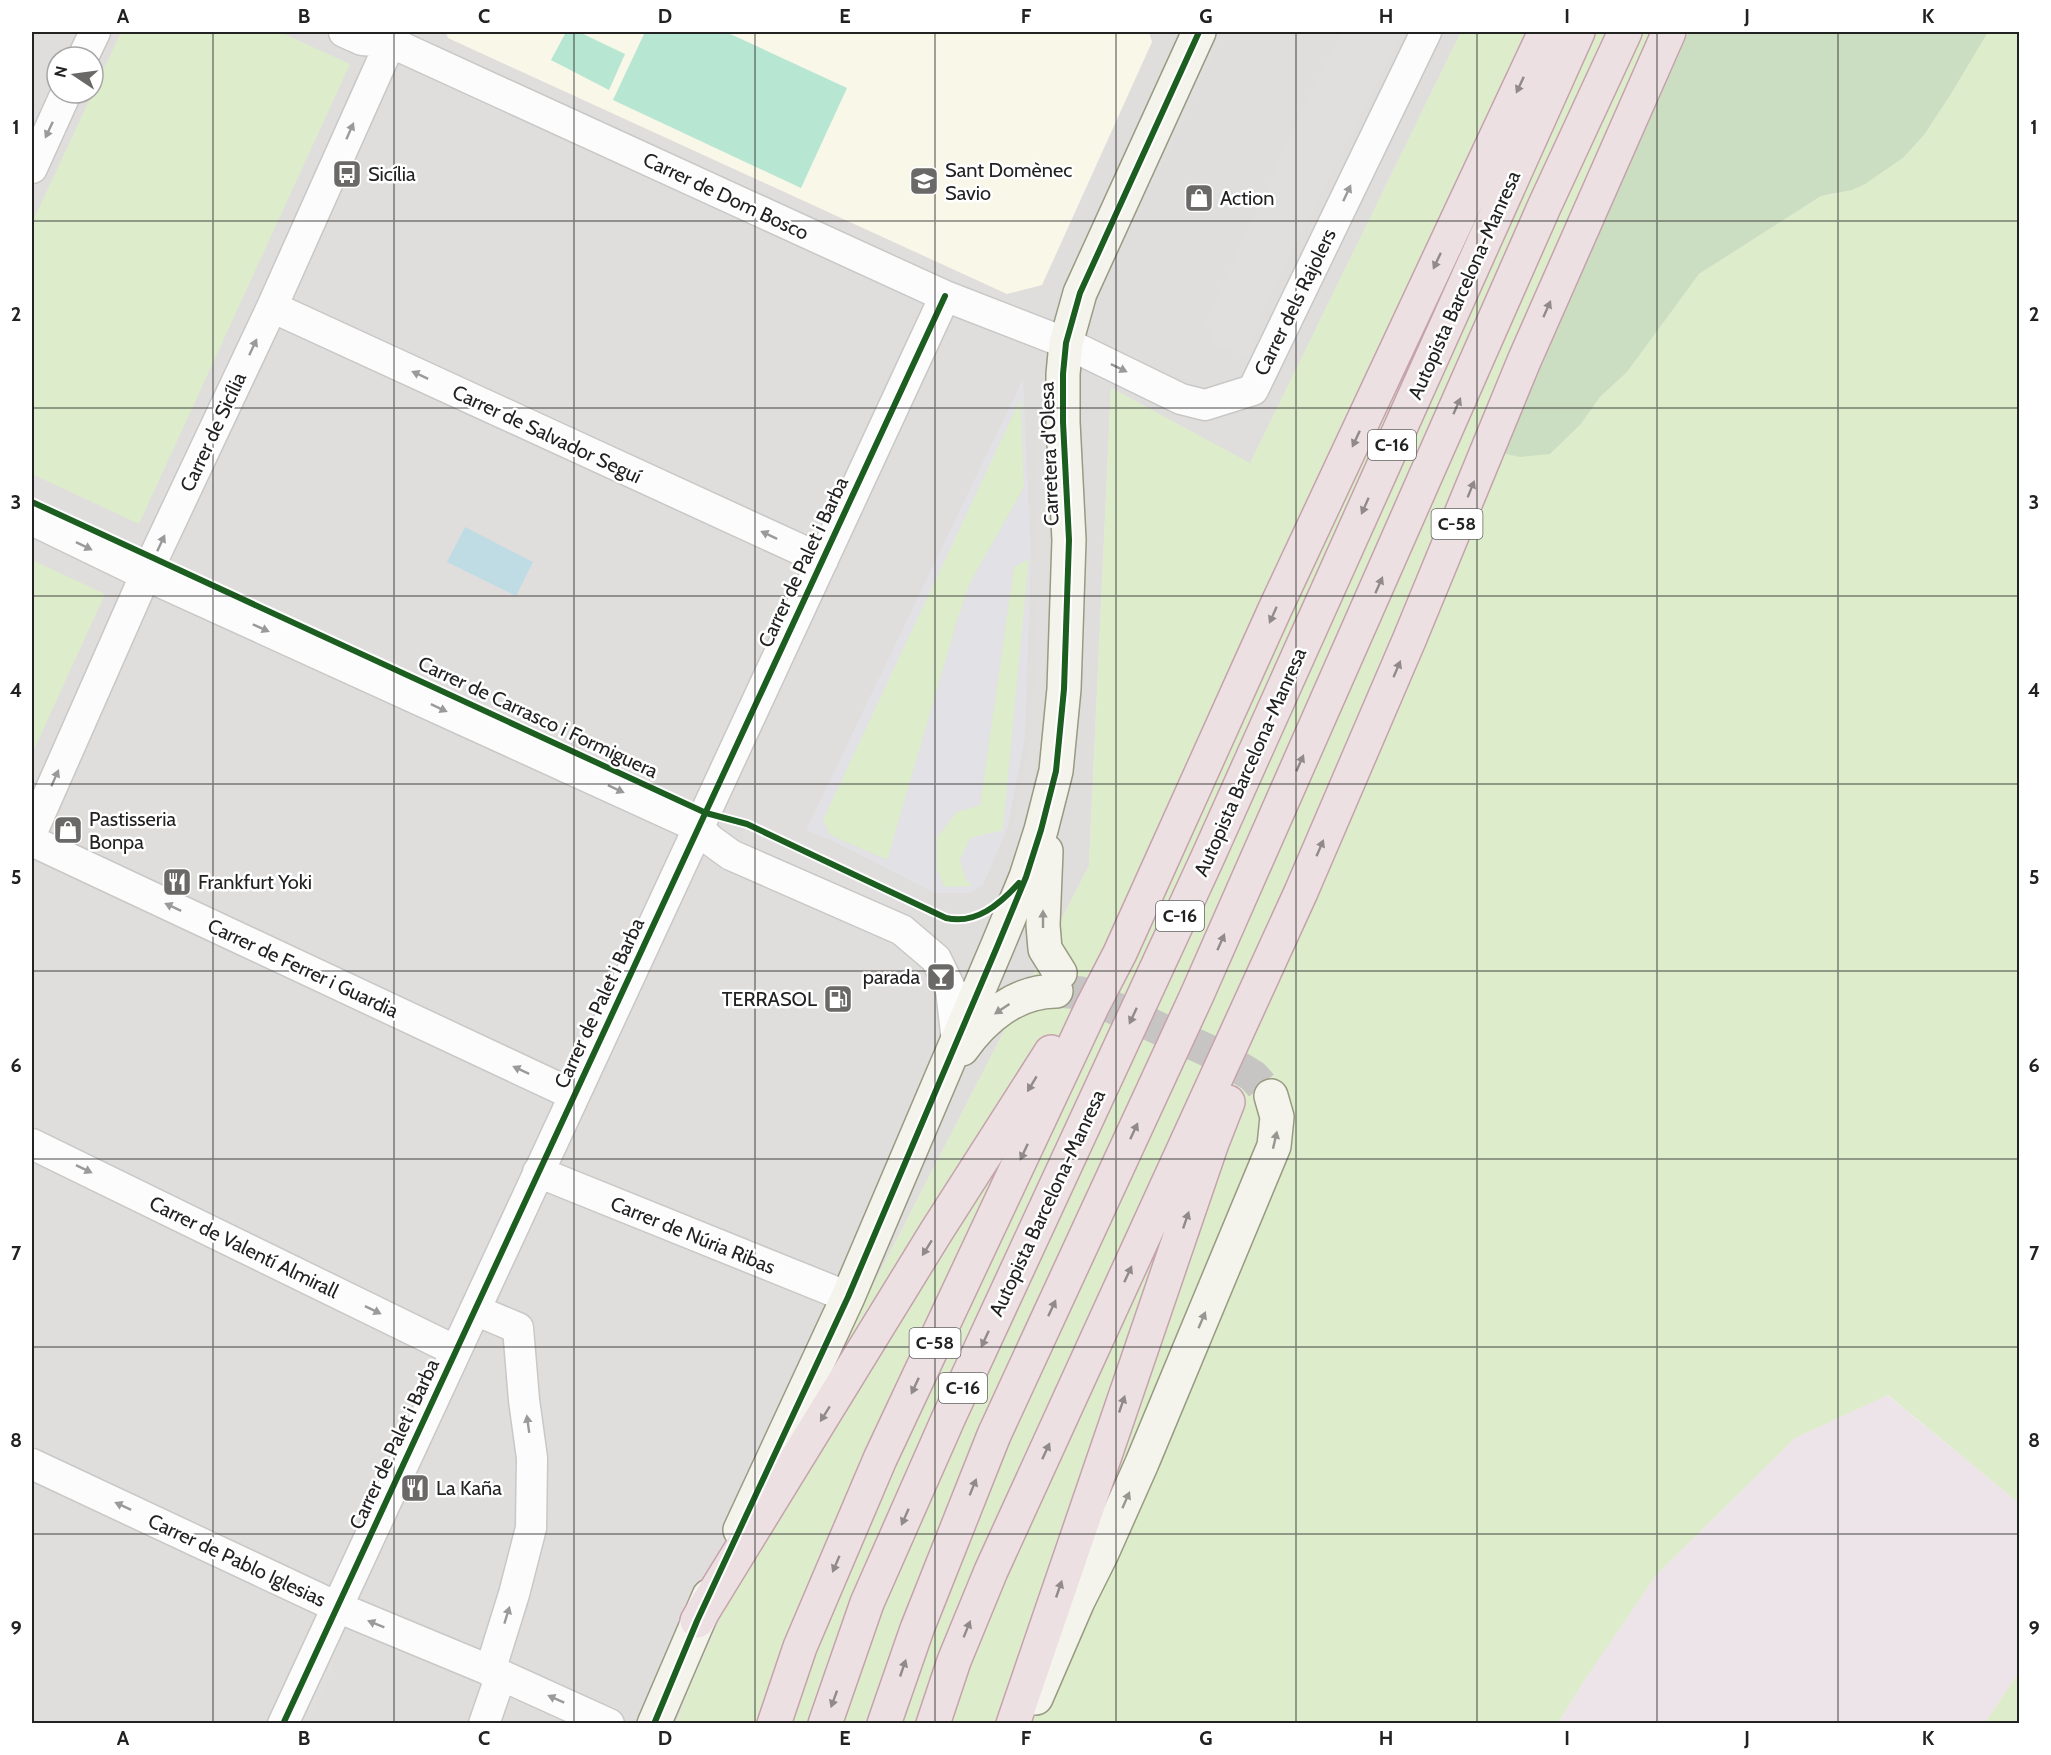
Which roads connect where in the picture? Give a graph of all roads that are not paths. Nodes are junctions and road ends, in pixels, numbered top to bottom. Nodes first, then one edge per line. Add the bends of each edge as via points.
1 (344, 32) edge
2 (1199, 32) edge
3 (1426, 32) edge
4 (1545, 32) edge
5 (1578, 32) edge
6 (1625, 32) edge
7 (1669, 32) edge
8 (388, 35) edge
9 (61, 105) edge
10 (32, 168) edge
11 (945, 296) junction
12 (272, 307) junction
13 (1066, 343) junction
14 (32, 520) edge
15 (823, 560) junction
16 (146, 575) junction
17 (1051, 795) junction
18 (698, 827) junction
19 (32, 832) edge
20 (32, 841) edge
21 (1301, 892) junction
22 (1092, 1007) junction
23 (957, 1041) junction
24 (941, 1079) junction
25 (574, 1095) junction
26 (1271, 1096) tunnel mouth
27 (32, 1144) edge
28 (538, 1172) junction
29 (848, 1297) junction
30 (475, 1310) junction
31 (456, 1351) junction
32 (32, 1464) edge
33 (1102, 1553) junction
34 (337, 1607) junction
35 (697, 1621) junction
36 (800, 1647) junction
37 (496, 1673) junction
38 (672, 1681) junction
39 (283, 1724) edge
40 (484, 1724) edge
41 (609, 1724) edge
42 (654, 1724) edge
43 (681, 1724) edge
44 (755, 1724) edge
45 (774, 1724) edge
46 (825, 1724) edge
47 (884, 1724) edge
48 (933, 1724) edge
49 (1013, 1724) edge
50 (1024, 1724) edge
51 (1038, 1724) edge

1 - 8 street, Carrer de Dom Bosco via 362,40
2 - 13 street, Carretera d'Olesa via 1084,284
13 -> 3 street, Carrer dels Rajolers via 1181,399 1205,405 1253,390
4 -> 22 highway, C-58 via 1275,609 1164,860
5 -> 46 highway, Autopista Barcelona-Manresa / C-16 via 1207,859 949,1418 867,1604
47 -> 6 highway, C-16 via 994,1435 1202,984
21 -> 7 highway, C-58 via 1524,361
8 - 11 street, Carrer de Dom Bosco
12 -> 8 street, Carrer de Sicília
9 -> 10 street
11 - 13 street, Carrer de Dom Bosco
11 - 15 street, Carrer de Palet i Barba
15 -> 12 street, Carrer de Salvador Seguí
16 -> 12 street, Carrer de Sicília
13 - 17 street, Carretera d'Olesa via 1063,374 1069,540 1067,625 1060,733
14 -> 16 street, Carrer de Carrasco i Formiguera
15 - 18 street, Carrer de Palet i Barba
16 -> 18 street, Carrer de Carrasco i Formiguera
19 -> 16 street, Carrer de Sicília
17 - 23 street via 1026,877
17 - 24 street via 1043,925 1045,949 1058,982 997,1012 971,1036
18 - 23 street, Carrer de Carrasco i Formiguera via 731,855 902,930 936,959 951,990
18 - 25 street, Carrer de Palet i Barba
25 -> 20 street, Carrer de Ferrer i Guardia
48 -> 21 highway, C-58 via 991,1571
49 -> 21 highway, C-58 via 1212,1143 1294,937
22 -> 35 highway via 1062,1034
22 -> 36 highway, C-58 via 880,1459
23 - 24 street
24 - 29 street
25 - 28 street, Carrer de Palet i Barba
33 -> 26 street via 1274,1146 1277,1117
27 -> 31 street, Carrer de Valentí Almirall
28 - 29 street, Carrer de Núria Ribas
28 - 30 street, Carrer de Palet i Barba
29 - 35 street
30 - 31 street, Carrer de Palet i Barba
37 -> 30 street via 531,1528 532,1458 518,1328
31 - 34 street, Carrer de Palet i Barba
34 -> 32 street, Carrer de Pablo Iglesias
33 - 50 street
33 - 51 street
37 -> 34 street, Carrer de Pablo Iglesias
34 - 39 street, Carrer de Palet i Barba
35 - 38 street
36 - 44 highway
36 - 45 highway, C-58
37 - 40 street
41 -> 37 street, Carrer de Pablo Iglesias
38 - 42 street
38 - 43 street

